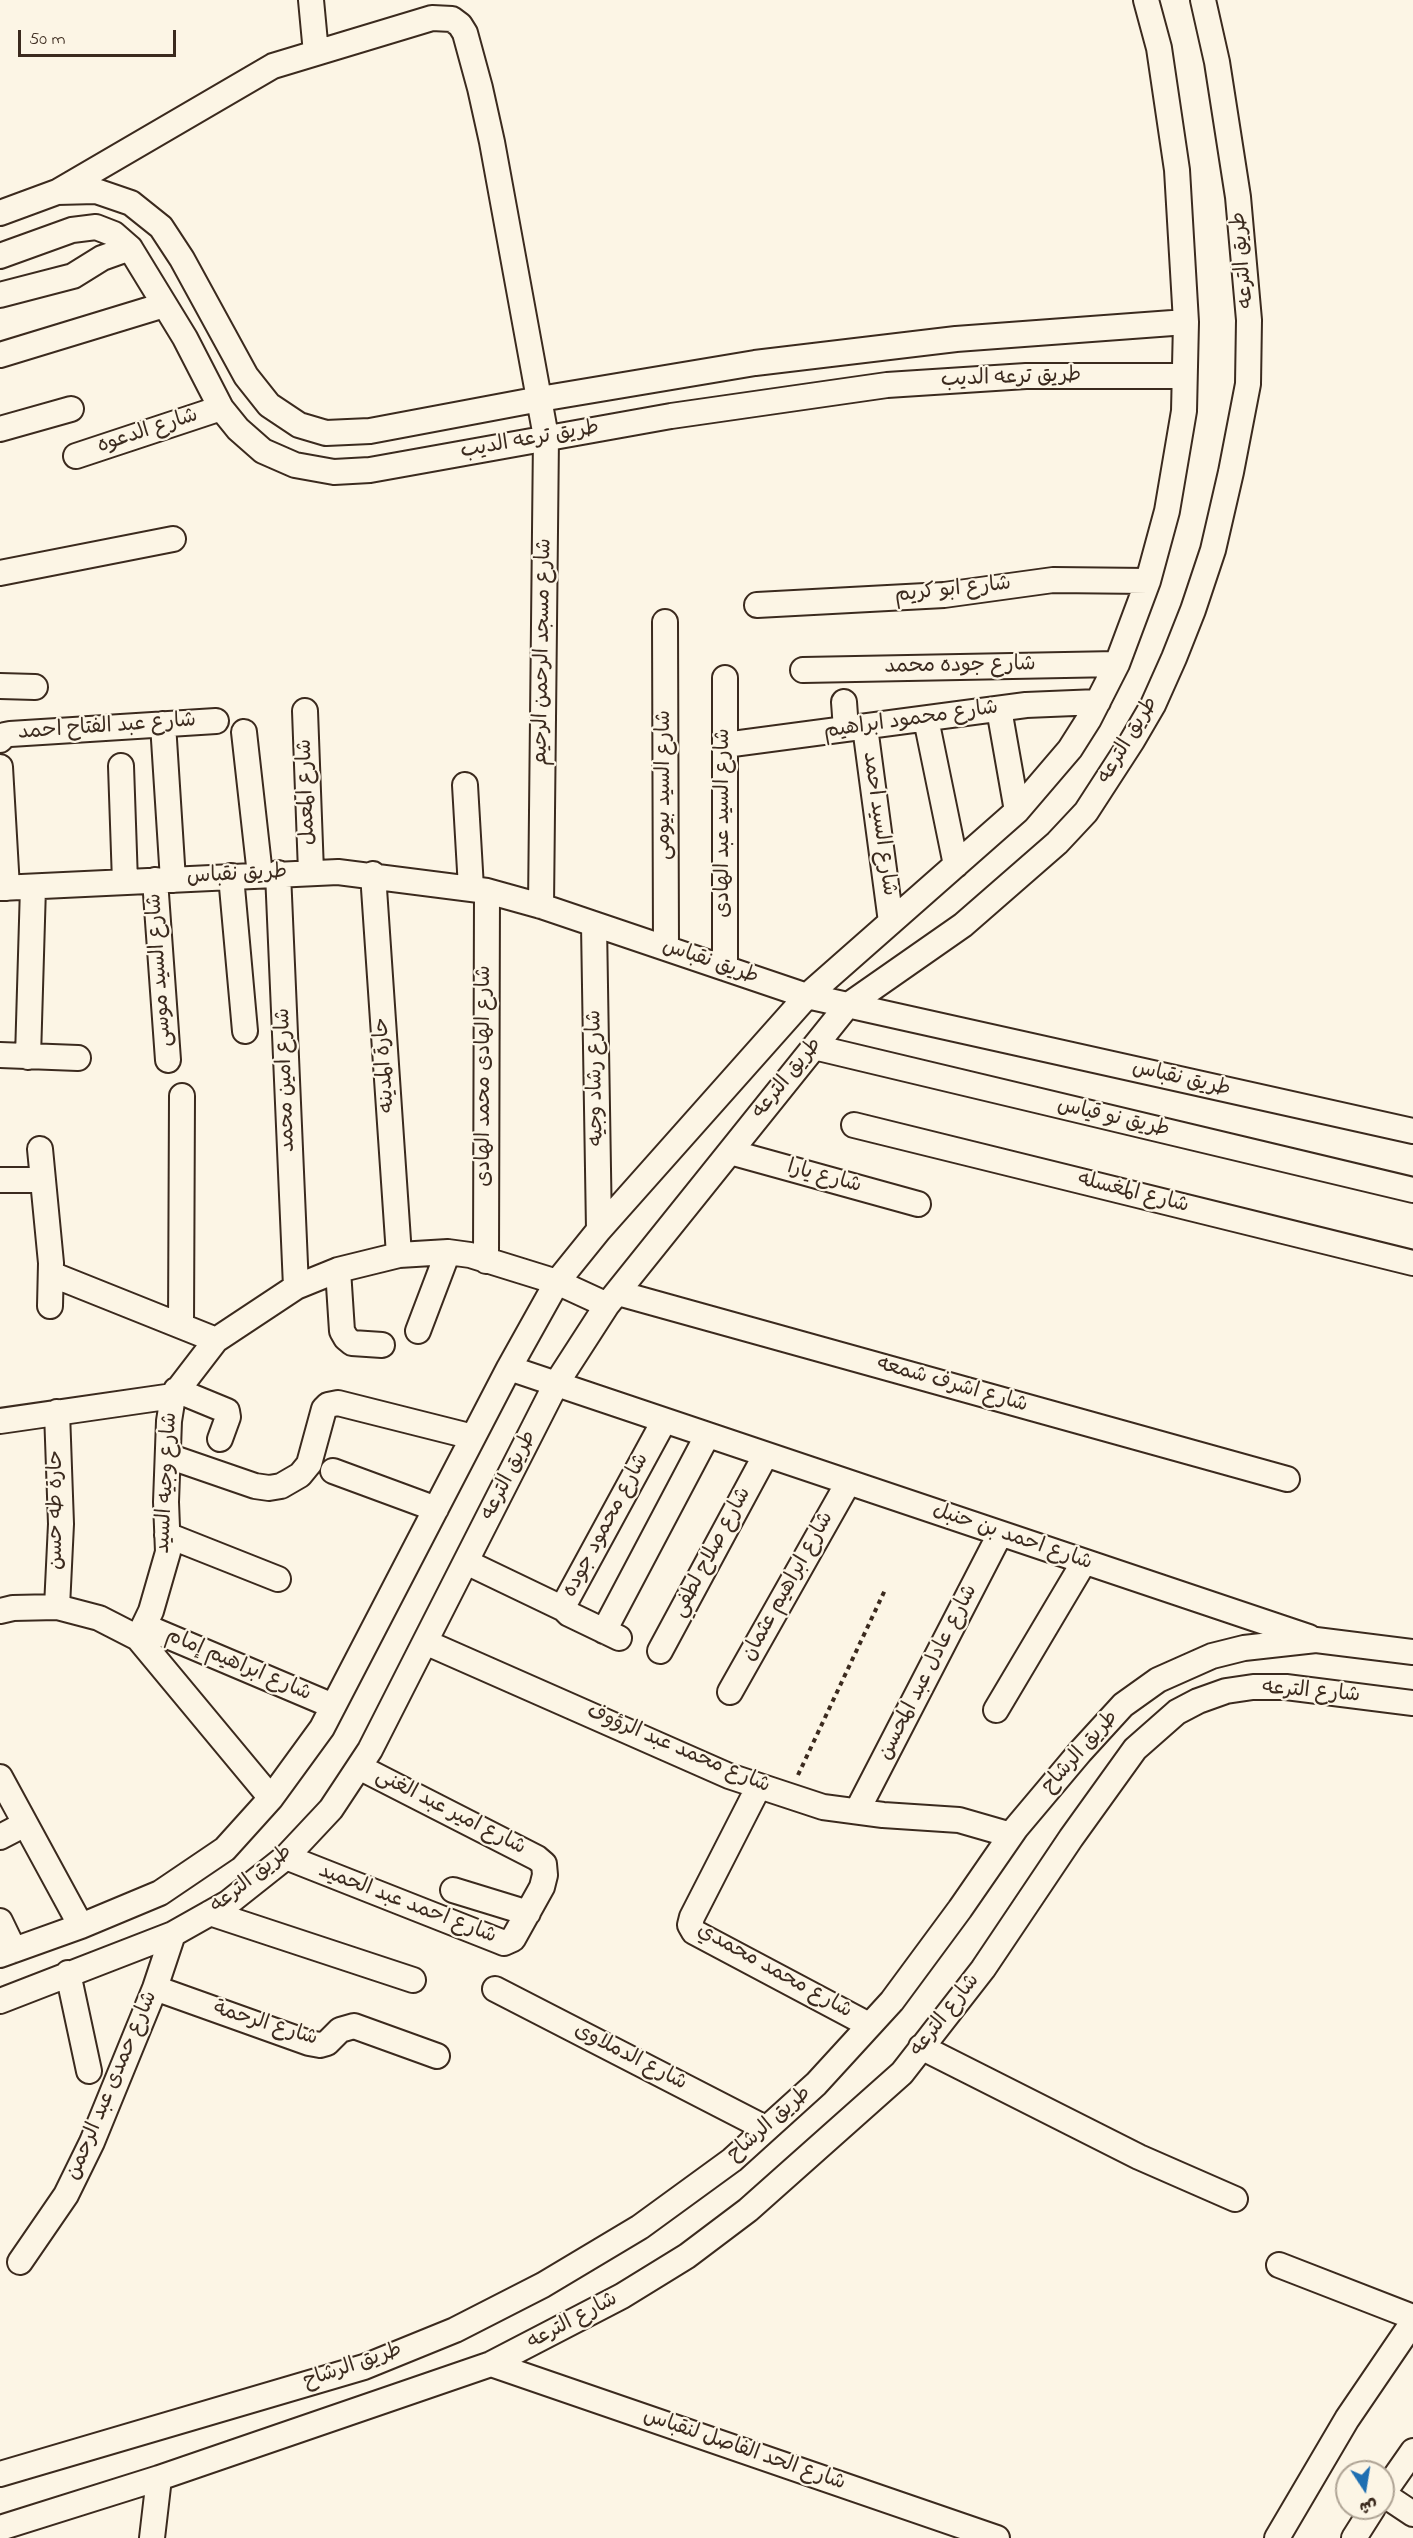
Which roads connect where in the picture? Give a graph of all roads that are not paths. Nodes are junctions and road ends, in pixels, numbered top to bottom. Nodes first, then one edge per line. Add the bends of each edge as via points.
1 (311, 0) edge
2 (1146, 0) edge
3 (1203, 0) edge
4 (316, 53) junction
5 (57, 192) junction
6 (0, 213) edge
7 (130, 248) junction
8 (0, 256) edge
9 (0, 296) edge
10 (165, 305) junction
11 (1186, 322) junction
12 (0, 355) edge
13 (1184, 376) junction
14 (541, 402) junction
15 (221, 408) junction
16 (70, 409) dead end
17 (0, 429) edge
18 (545, 433) junction
19 (76, 456) dead end
20 (173, 539) dead end
21 (0, 573) edge
22 (1148, 581) junction
23 (758, 606) dead end
24 (665, 622) dead end
25 (1117, 664) junction
26 (803, 670) dead end
27 (725, 678) dead end
28 (0, 686) edge
29 (35, 687) dead end
30 (844, 702) dead end
31 (1098, 702) junction
32 (999, 709) junction
33 (304, 711) dead end
34 (926, 719) junction
35 (216, 721) dead end
36 (163, 724) junction
37 (856, 728) junction
38 (244, 732) dead end
39 (0, 740) edge
40 (725, 745) junction
41 (121, 766) dead end
42 (0, 767) edge
43 (465, 785) dead end
44 (1017, 811) junction
45 (956, 865) junction
46 (311, 872) junction
47 (269, 874) junction
48 (372, 874) junction
49 (231, 876) junction
50 (164, 880) junction
51 (125, 882) junction
52 (33, 887) junction
53 (3, 888) edge
54 (479, 889) junction
55 (541, 906) junction
56 (891, 922) junction
57 (594, 925) junction
58 (666, 948) junction
59 (725, 968) junction
60 (807, 996) junction
61 (847, 1006) junction
62 (245, 1031) dead end
63 (814, 1047) junction
64 (0, 1055) edge
65 (28, 1057) junction
66 (78, 1058) dead end
67 (168, 1060) dead end
68 (182, 1096) dead end
69 (854, 1125) dead end
70 (1413, 1131) edge
71 (40, 1149) dead end
72 (730, 1152) junction
73 (0, 1180) edge
74 (43, 1180) junction
75 (1413, 1190) edge
76 (918, 1204) dead end
77 (599, 1230) junction
78 (448, 1252) junction
79 (399, 1255) junction
80 (486, 1261) junction
81 (1413, 1263) edge
82 (338, 1270) junction
83 (51, 1274) junction
84 (557, 1282) junction
85 (296, 1287) junction
86 (612, 1299) junction
87 (50, 1306) dead end
88 (181, 1326) junction
89 (418, 1332) dead end
90 (216, 1340) junction
91 (382, 1345) dead end
92 (509, 1368) junction
93 (556, 1384) junction
94 (175, 1393) junction
95 (57, 1413) junction
96 (0, 1421) edge
97 (664, 1421) junction
98 (707, 1436) junction
99 (473, 1437) junction
100 (220, 1439) dead end
101 (168, 1456) junction
102 (765, 1456) junction
103 (333, 1471) dead end
104 (1287, 1479) dead end
105 (848, 1483) junction
106 (436, 1509) junction
107 (1000, 1534) junction
108 (167, 1535) junction
109 (466, 1562) junction
110 (1084, 1562) junction
111 (278, 1579) dead end
112 (57, 1607) junction
113 (564, 1609) junction
114 (0, 1611) edge
115 (141, 1632) junction
116 (1317, 1640) junction
117 (425, 1642) junction
118 (660, 1651) dead end
119 (1413, 1652) edge
120 (730, 1692) dead end
121 (1413, 1703) edge
122 (333, 1706) junction
123 (996, 1710) dead end
124 (359, 1767) junction
125 (0, 1777) edge
126 (759, 1786) junction
127 (271, 1798) junction
128 (857, 1811) junction
129 (26, 1824) junction
130 (1011, 1835) junction
131 (0, 1837) edge
132 (286, 1857) junction
133 (453, 1890) dead end
134 (210, 1913) junction
135 (524, 1919) junction
136 (0, 1921) edge
137 (81, 1926) junction
138 (173, 1934) junction
139 (7, 1953) edge
140 (68, 1973) junction
141 (413, 1980) dead end
142 (155, 1989) junction
143 (495, 1989) dead end
144 (0, 2001) edge
145 (869, 2025) junction
146 (921, 2048) junction
147 (437, 2056) dead end
148 (89, 2071) dead end
149 (765, 2128) junction
150 (1235, 2199) dead end
151 (20, 2262) dead end
152 (1279, 2265) dead end
153 (1413, 2317) edge
154 (1413, 2322) edge
155 (491, 2364) junction
156 (447, 2380) joint
157 (1413, 2451) edge
158 (0, 2474) edge
159 (1395, 2477) edge
160 (159, 2478) junction
161 (1395, 2502) edge
162 (1413, 2514) edge
163 (1365, 2520) edge
164 (12, 2530) edge
165 (152, 2538) edge
166 (997, 2538) edge
167 (1277, 2538) edge
168 (1354, 2538) edge

1 - 4 street
2 - 11 street, طريق الترعه via 1159,48 1177,170
3 - 61 street, طريق الترعه via 1238,197 1249,350 1248,384 1232,472 1193,610 1154,705 1086,812 1015,882 963,925
4 - 5 street via 273,66
4 - 14 street, شارع مسجد الرحمن الرحيم via 432,18 452,19 460,25 492,142
5 - 6 street, طريق ترعه الديب
5 - 14 street, طريق ترعه الديب via 96,191 131,203 161,226 246,376 269,405 298,424 326,433 370,431
7 - 8 street, طريق ترعه الديب via 114,234 96,227 72,230
7 - 9 street via 102,258 73,276
7 - 10 street, طريق ترعه الديب
10 - 12 street
10 - 15 street, طريق ترعه الديب
11 - 13 street, طريق الترعه
11 - 14 street, طريق ترعه الديب via 944,340 755,363
13 - 18 street, طريق ترعه الديب via 1026,376 887,385
13 - 22 street, طريق الترعه via 1176,471
14 - 18 street, شارع مسجد الرحمن الرحيم
15 - 18 street, طريق ترعه الديب via 263,451 296,465 333,472 370,470
15 - 19 street, شارع الدعوه
16 - 17 street
18 - 55 street, شارع مسجد الرحمن الرحيم
20 - 21 street
22 - 23 street, شارع ابو كريم via 1053,580 944,595
22 - 25 street, طريق الترعه
24 - 58 street, شارع السيد بيومى
25 - 26 street, شارع جوده محمد
25 - 31 street, طريق الترعه
27 - 40 street, شارع السيد عبد الهادى
28 - 29 street
30 - 37 street
31 - 32 street, شارع محمود ابراهيم
31 - 44 street, طريق الترعه via 1070,749
32 - 34 street, شارع محمود ابراهيم
32 - 44 street
33 - 46 street, شارع المعمل
34 - 37 street, شارع محمود ابراهيم
34 - 45 street
35 - 36 street, شارع عبد الفتاح احمد
36 - 39 street, شارع عبد الفتاح احمد via 10,734
36 - 50 street, شارع السيد موسى
37 - 40 street, شارع محمود ابراهيم
37 - 56 street, شارع السيد احمد
38 - 47 street, شارع امين محمد
40 - 59 street, شارع السيد عبد الهادى
41 - 51 street
42 - 53 street
43 - 54 street, شارع الهادى محمد الهادى
44 - 45 street, طريق الترعه
45 - 56 street, طريق الترعه
46 - 47 street, طريق نقباس
46 - 48 street, طريق نقباس
47 - 49 street, طريق نقباس
47 - 85 street, شارع امين محمد
48 - 54 street, طريق نقباس
48 - 79 street, حارة المدينه
49 - 50 street, طريق نقباس
49 - 62 street
50 - 51 street, طريق نقباس
50 - 67 street, شارع السيد موسى
51 - 52 street, طريق نقباس
52 - 53 street, طريق نقباس
52 - 65 street
54 - 55 street, طريق نقباس
54 - 80 street, شارع الهادى محمد الهادى
55 - 57 street, طريق نقباس
56 - 60 street, طريق الترعه
57 - 58 street, طريق نقباس
57 - 77 street, شارع رشاد وجيه
58 - 59 street, طريق نقباس
59 - 60 street, طريق نقباس
60 - 61 street, طريق نقباس
60 - 77 street, طريق الترعه
61 - 63 street, طريق الترعه
61 - 70 street, طريق نقباس
63 - 72 street, طريق الترعه
63 - 75 street, طريق نو قياس
64 - 65 street
65 - 66 street
68 - 88 street
69 - 81 street, شارع المغسله
71 - 74 street
72 - 76 street, شارع يارا
72 - 86 street, طريق الترعه
73 - 74 street
74 - 83 street
77 - 84 street, طريق الترعه
78 - 79 street, شارع اشرف شمعه
78 - 80 street, شارع اشرف شمعه
78 - 89 street
79 - 82 street, شارع اشرف شمعه
80 - 84 street, شارع اشرف شمعه
82 - 85 street, شارع اشرف شمعه
82 - 91 street via 342,1331 346,1338 352,1343
83 - 87 street
83 - 88 street
84 - 86 street, شارع اشرف شمعه
84 - 92 street, طريق الترعه
85 - 90 street, شارع اشرف شمعه
86 - 93 street, طريق الترعه
86 - 104 street, شارع اشرف شمعه
88 - 90 street
90 - 94 street, شارع اشرف شمعه
92 - 93 street, شارع احمد بن حنبل
92 - 99 street, طريق الترعه
93 - 97 street, شارع احمد بن حنبل
93 - 109 street, طريق الترعه
94 - 95 street
94 - 100 street via 227,1411
94 - 101 street, شارع وجيه السيد
95 - 96 street
95 - 112 street, حارة طه حسن via 61,1524
97 - 98 street, شارع احمد بن حنبل
97 - 113 street, شارع محمود جوده via 566,1597
98 - 102 street, شارع احمد بن حنبل
98 - 113 street, شارع محمود جوده via 611,1635
99 - 101 street via 338,1403 324,1409 309,1464 300,1475 281,1486 269,1488
99 - 106 street, طريق الترعه
101 - 108 street, شارع وجيه السيد
102 - 105 street, شارع احمد بن حنبل
102 - 118 street, شارع صلاح لطفي
103 - 106 street
105 - 107 street, شارع احمد بن حنبل
105 - 120 street, شارع ابراهيم عثمان
106 - 122 street, طريق الترعه
107 - 110 street, شارع احمد بن حنبل
107 - 128 street, شارع عادل عبد المحسن
108 - 111 street
108 - 115 street, شارع وجيه السيد via 168,1552 159,1586
109 - 113 street
109 - 117 street, طريق الترعه
110 - 116 street, شارع احمد بن حنبل
110 - 123 street
112 - 114 street, شارع ابراهيم إمام
112 - 115 street, شارع ابراهيم إمام
115 - 122 street, شارع ابراهيم إمام
115 - 127 street
116 - 119 street, طريق الرشاح
116 - 130 street, طريق الرشاح via 1244,1648 1212,1656 1158,1680 1123,1705
117 - 124 street, طريق الترعه
117 - 126 street, شارع محمد عبد الرؤوف
121 - 146 street, شارع الترعه via 1286,1688 1253,1688 1226,1691 1177,1712 1136,1749 983,1969
122 - 127 street, طريق الترعه via 322,1728
124 - 132 street, طريق الترعه via 331,1809
124 - 135 street, شارع امير عبد الغنى via 544,1864 542,1887
125 - 129 street
126 - 128 street, شارع محمد عبد الرؤوف via 823,1806
126 - 145 street, شارع محمد محمدي via 690,1925 694,1932
127 - 137 street, طريق الترعه via 225,1849 160,1893
128 - 130 street, شارع محمد عبد الرؤوف via 960,1820
129 - 131 street
129 - 137 street
130 - 145 street, طريق الرشاح via 892,2001
132 - 134 street, طريق الترعه via 228,1904
132 - 135 street, شارع احمد عبد الحميد via 504,1943 513,1939
133 - 135 street
134 - 138 street, طريق الترعه
134 - 141 street
136 - 139 street
137 - 139 street, طريق الترعه
138 - 140 street, طريق الترعه
138 - 142 street, شارع حمدى عبد الرحمن
140 - 144 street, طريق الترعه
140 - 148 street
142 - 147 street, شارع الرحمة via 309,2043 327,2043 340,2030 354,2026
142 - 151 street, شارع حمدى عبد الرحمن via 66,2195
143 - 149 street, شارع الدملاوى
145 - 149 street, طريق الرشاح via 816,2084
146 - 150 street via 1139,2157
146 - 155 street, شارع الترعه via 902,2073 857,2115 748,2210 687,2256 622,2296
149 - 158 street, طريق الرشاح via 732,2160 640,2227 543,2285 455,2330 364,2367
152 - 153 street
154 - 167 street via 1347,2419
155 - 156 street, شارع الترعه
155 - 166 street, شارع الحد الفاصل لنقباس
156 - 160 street, طريق الرشاح
157 - 159 street
160 - 164 street, طريق الرشاح
160 - 165 street
161 - 162 street
163 - 168 street

